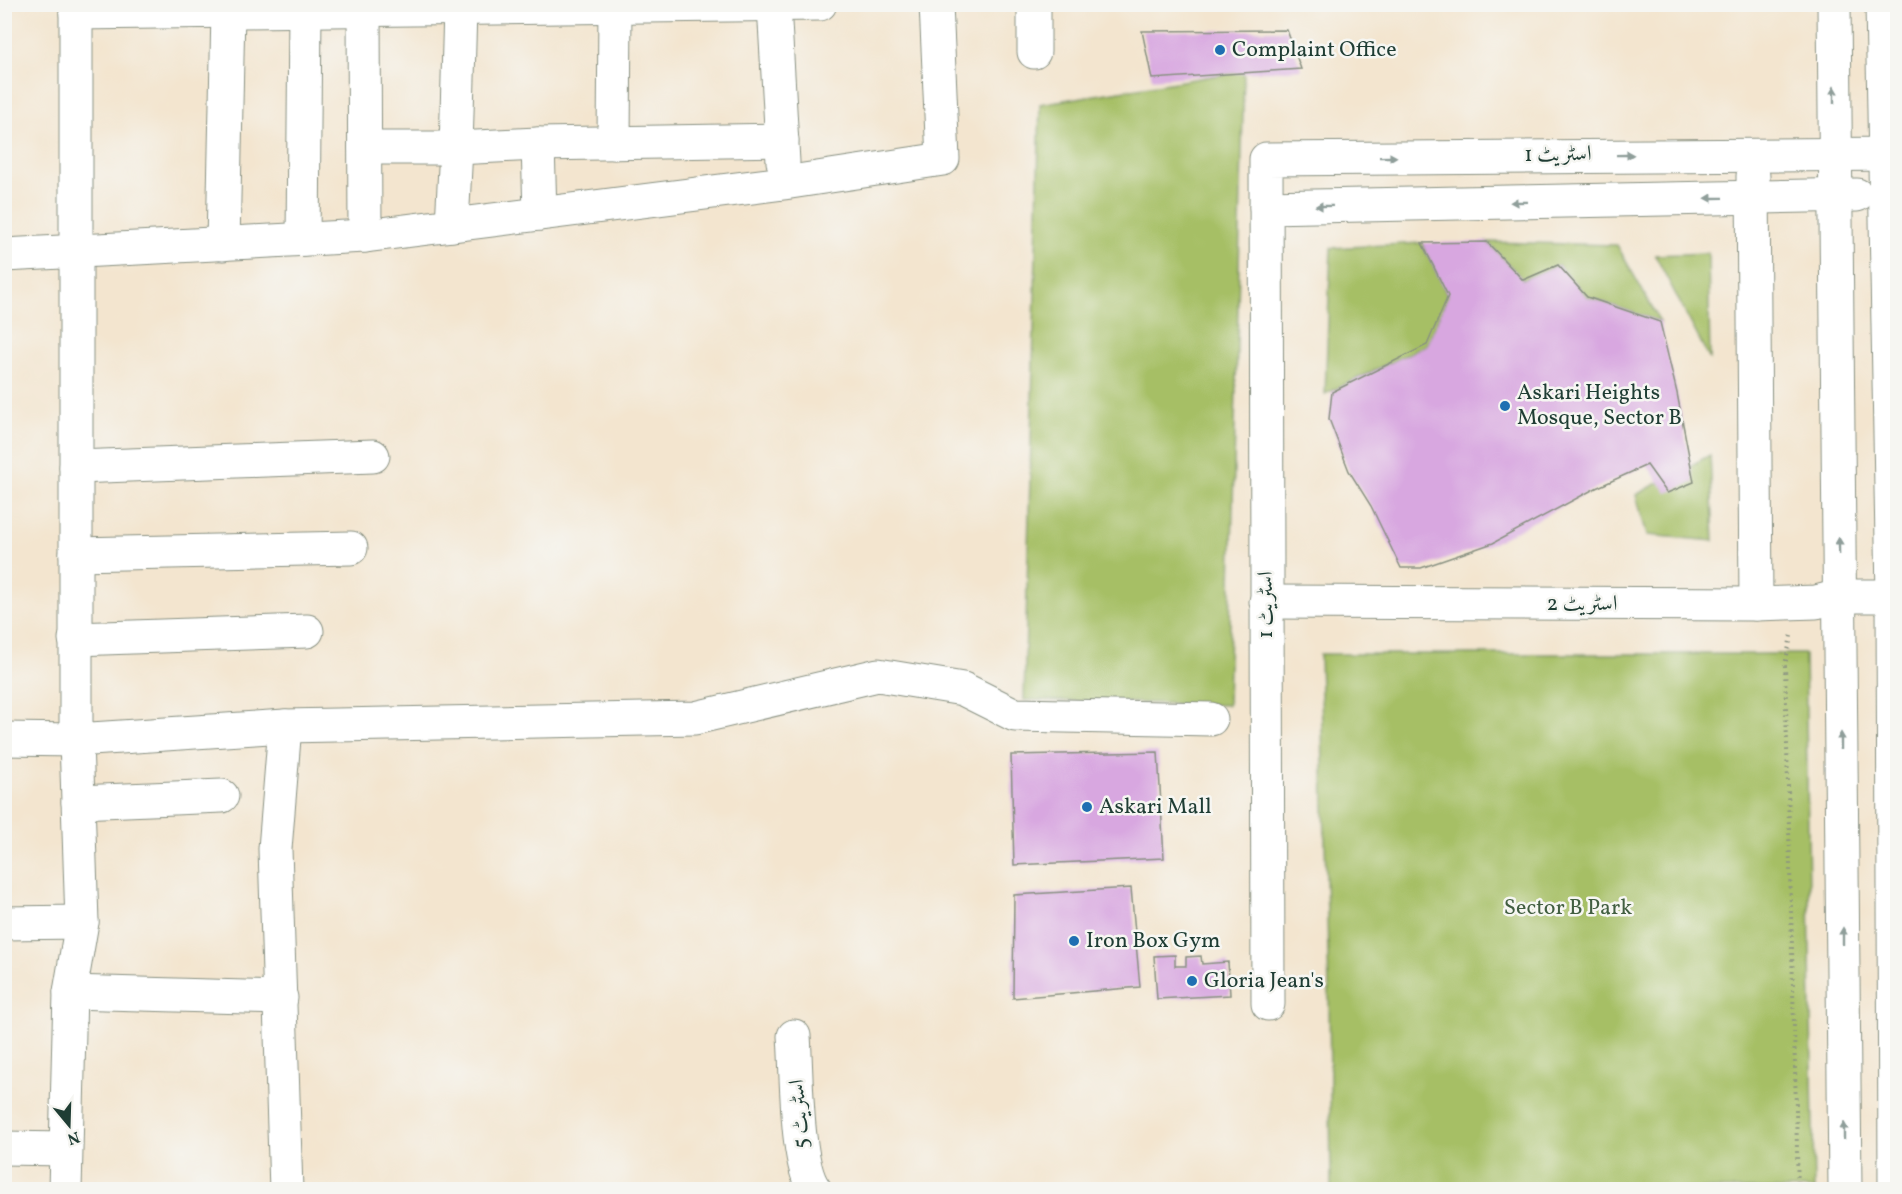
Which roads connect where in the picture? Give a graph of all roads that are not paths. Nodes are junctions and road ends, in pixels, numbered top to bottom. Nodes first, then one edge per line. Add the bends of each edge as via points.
1 (820, 4) edge
2 (936, 4) edge
3 (1034, 4) edge
4 (1834, 4) edge
5 (1882, 4) edge
6 (774, 5) edge
7 (615, 7) junction
8 (76, 9) edge
9 (460, 9) junction
10 (305, 10) junction
11 (364, 10) junction
12 (228, 11) junction
13 (1034, 52) dead end
14 (782, 140) junction
15 (614, 142) junction
16 (538, 144) junction
17 (365, 147) junction
18 (456, 148) junction
19 (1753, 153) junction
20 (1834, 153) junction
21 (1891, 154) edge
22 (784, 183) junction
23 (1836, 195) junction
24 (1891, 195) edge
25 (1753, 197) junction
26 (1266, 207) junction
27 (540, 214) junction
28 (452, 225) junction
29 (365, 236) junction
30 (303, 239) junction
31 (224, 244) junction
32 (76, 253) junction
33 (4, 255) edge
34 (1892, 298) edge
35 (373, 456) dead end
36 (76, 467) junction
37 (351, 548) dead end
38 (76, 554) junction
39 (1895, 595) edge
40 (1840, 596) junction
41 (1266, 602) junction
42 (1756, 604) junction
43 (307, 631) dead end
44 (75, 639) junction
45 (1212, 719) dead end
46 (285, 726) junction
47 (4, 739) edge
48 (76, 740) junction
49 (222, 796) dead end
50 (78, 802) junction
51 (1896, 897) edge
52 (82, 922) junction
53 (4, 923) edge
54 (70, 992) junction
55 (281, 998) junction
56 (1268, 1004) dead end
57 (794, 1036) dead end
58 (4, 1148) edge
59 (65, 1149) junction
60 (65, 1190) edge
61 (286, 1190) edge
62 (815, 1190) edge
63 (1845, 1190) edge
64 (1895, 1190) edge

1 - 6 street
2 - 22 street via 943,159
3 - 13 street
20 -> 4 street
5 - 21 street
6 - 7 street
6 - 14 street
7 - 9 street
7 - 15 street
8 - 12 street
8 - 32 street
9 - 11 street
9 - 18 street
10 - 11 street
10 - 12 street
10 - 30 street
11 - 17 street
12 - 31 street
14 - 15 street
14 - 22 street
15 - 16 street
16 - 18 street
16 - 27 street
17 - 18 street
17 - 29 street
18 - 28 street
19 - 20 street, اسٹریٹ 1
19 - 25 street
26 -> 19 street, اسٹریٹ 1 via 1266,159
20 - 21 street, اسٹریٹ 1
20 - 23 street
21 - 24 street
22 - 27 street
23 - 24 street, اسٹریٹ 1
23 - 25 street, اسٹریٹ 1
40 -> 23 street
24 - 34 street
25 -> 26 street, اسٹریٹ 1
25 - 42 street
26 - 41 street, اسٹریٹ 1
27 - 28 street
28 - 29 street
29 - 30 street
30 - 31 street
31 - 32 street
32 - 33 street
32 - 36 street
34 - 39 street
35 - 36 street
36 - 38 street
37 - 38 street
38 - 44 street
39 - 40 street, اسٹریٹ 2
39 - 51 street
40 - 42 street, اسٹریٹ 2 via 1816,602
63 -> 40 street
41 - 42 street, اسٹریٹ 2
41 - 56 street, اسٹریٹ 1
43 - 44 street
44 - 48 street
45 - 46 street via 1015,715 963,689 878,675 695,718
46 - 48 street
46 - 55 street via 275,849
47 - 48 street
48 - 50 street
49 - 50 street
50 - 52 street
51 - 64 street
52 - 53 street
52 - 54 street
54 - 55 street
54 - 59 street
55 - 61 street
57 - 62 street, اسٹریٹ 5 via 802,1153 808,1181
58 - 59 street
59 - 60 street

